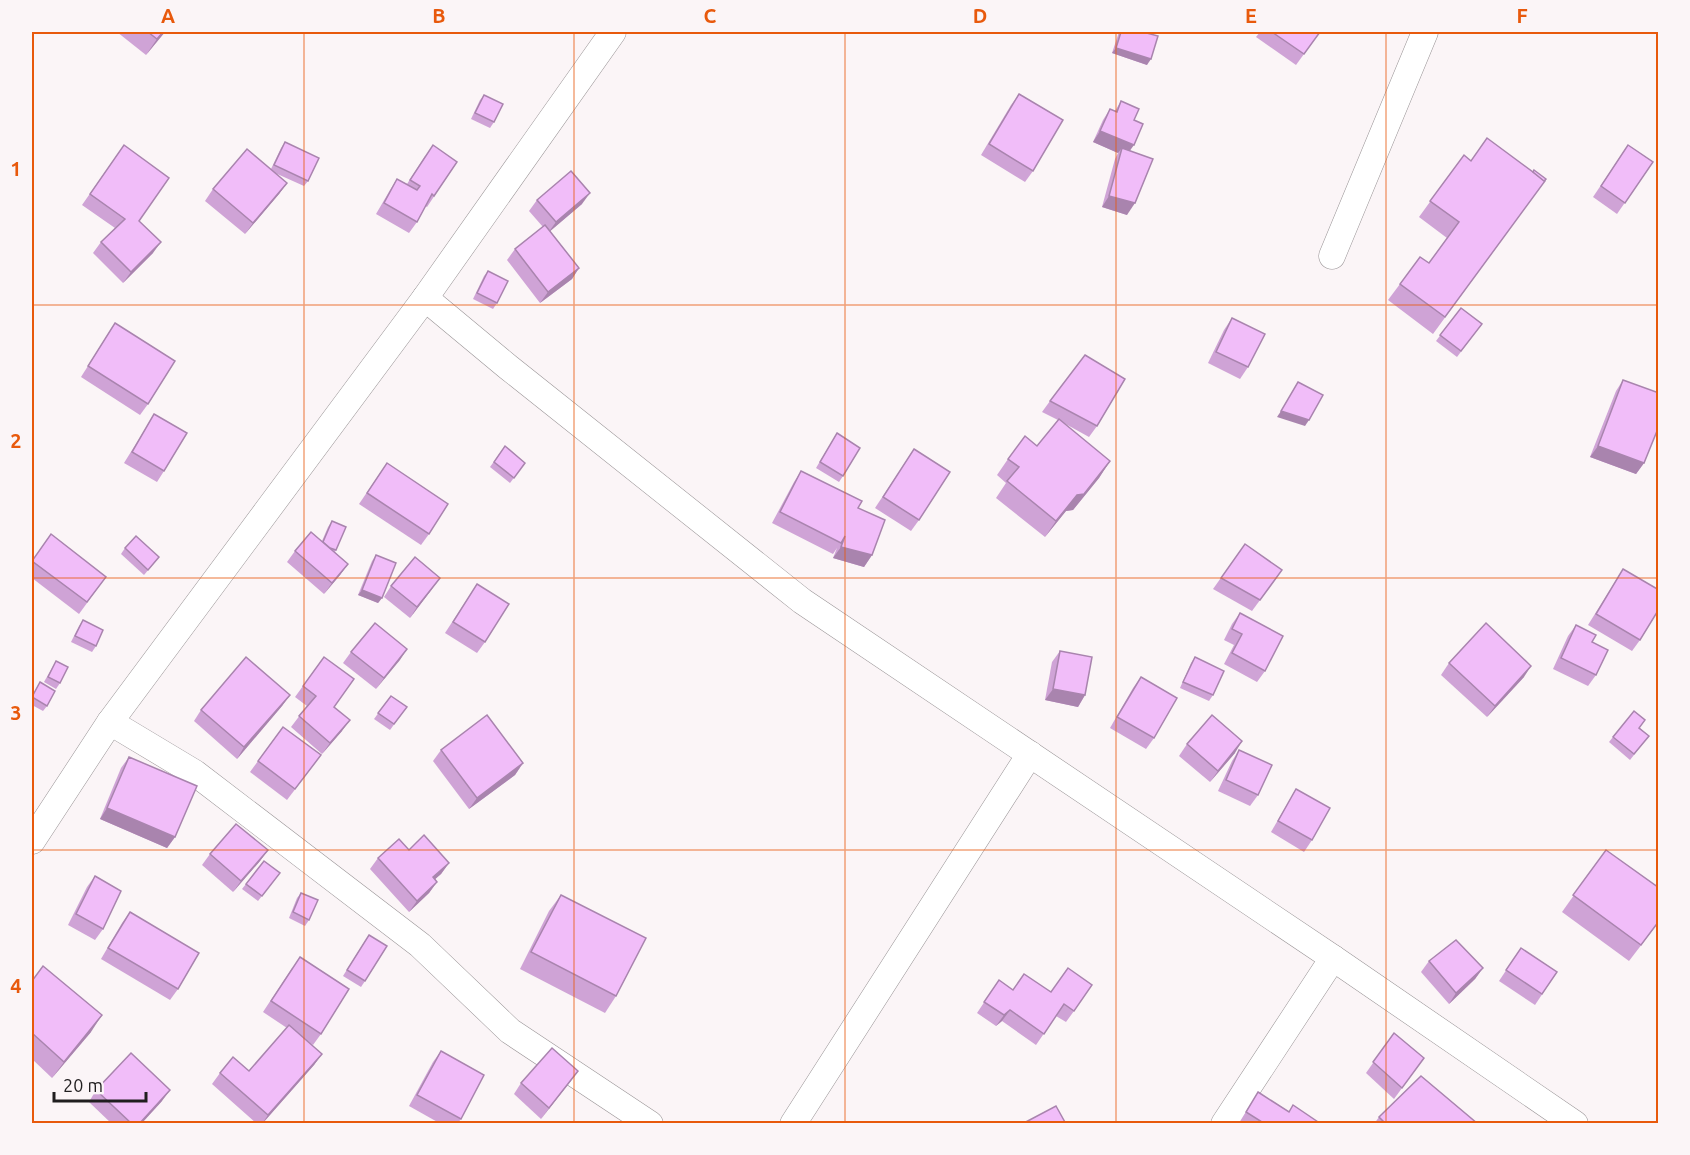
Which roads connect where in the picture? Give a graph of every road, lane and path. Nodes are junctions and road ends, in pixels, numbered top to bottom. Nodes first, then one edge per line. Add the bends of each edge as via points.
1 (613, 32) edge
2 (1425, 32) edge
3 (1332, 256) dead end
4 (425, 298) junction
5 (110, 722) junction
6 (1030, 754) junction
7 (32, 841) edge
8 (1334, 958) junction
9 (650, 1124) edge
10 (793, 1124) edge
11 (1224, 1124) edge
12 (1575, 1124) edge

1 - 4 street
2 - 3 street
4 - 5 street
4 - 6 street via 802,601
5 - 7 street
5 - 9 street via 195,773 420,945 510,1031
6 - 8 street
6 - 10 street
8 - 11 street
8 - 12 street

